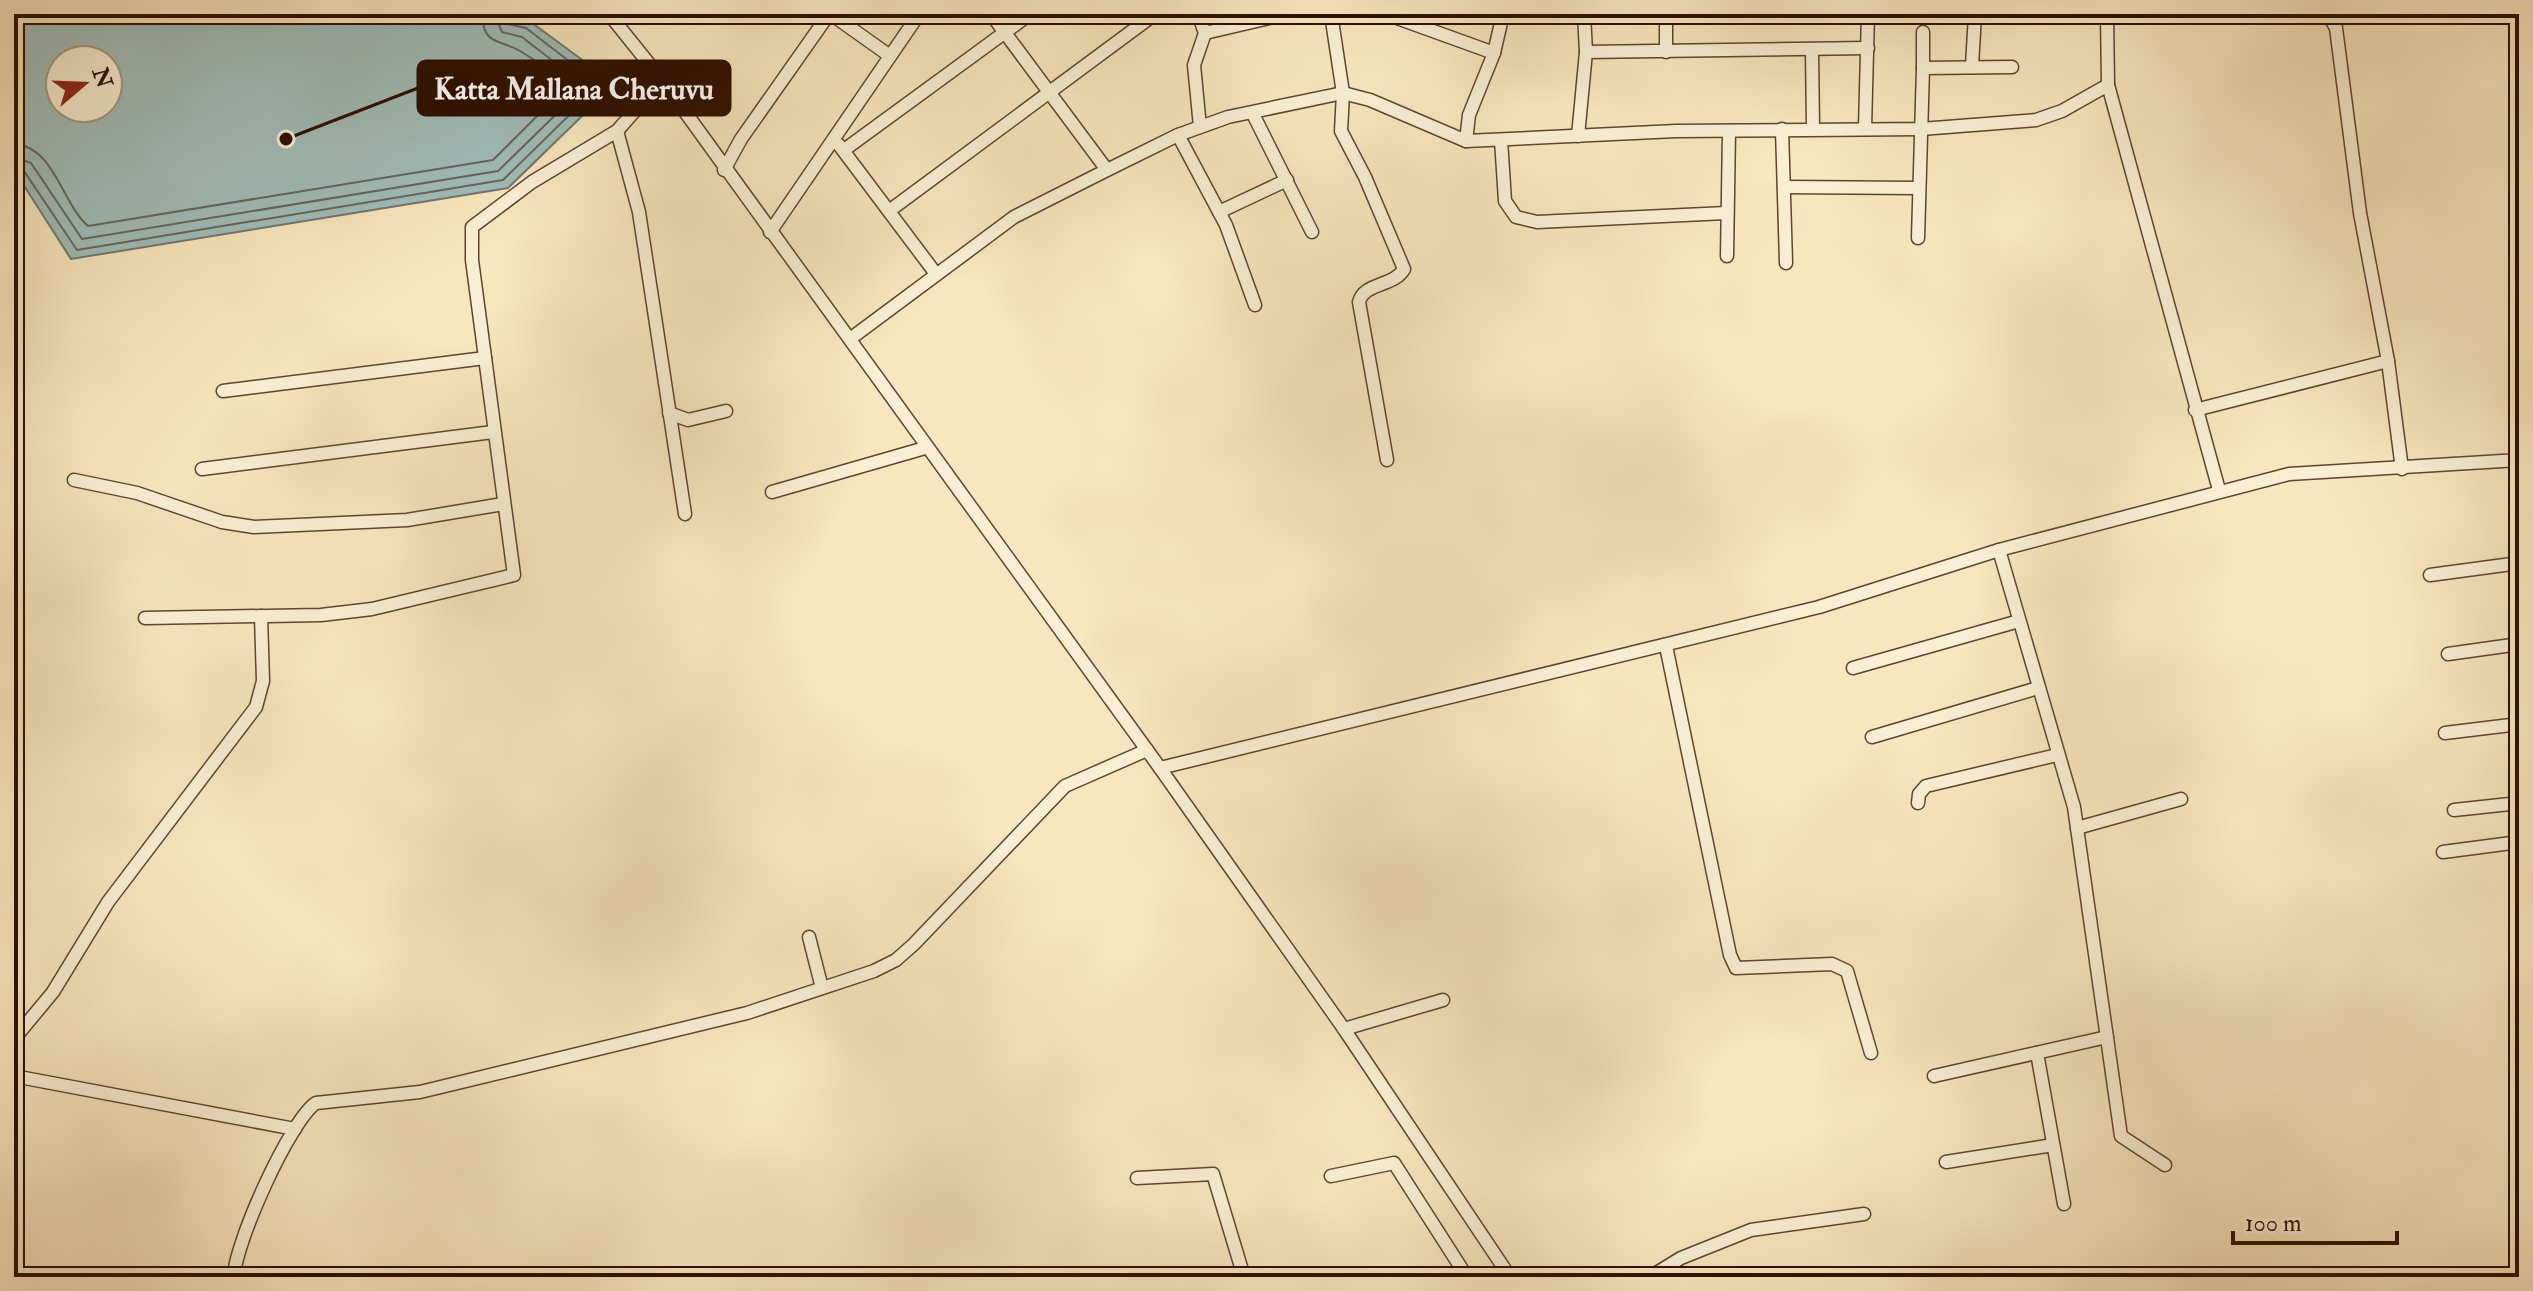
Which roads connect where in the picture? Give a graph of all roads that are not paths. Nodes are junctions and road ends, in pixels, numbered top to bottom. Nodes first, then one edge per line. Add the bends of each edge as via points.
1 (609, 14) edge
2 (830, 14) edge
3 (919, 14) edge
4 (991, 14) edge
5 (1030, 14) edge
6 (1155, 14) edge
7 (1198, 14) edge
8 (1331, 14) edge
9 (1386, 14) edge
10 (1503, 14) edge
11 (1584, 14) edge
12 (1666, 14) edge
13 (1868, 14) edge
14 (1975, 14) edge
15 (2107, 14) edge
16 (2328, 14) edge
17 (1280, 15) edge
18 (1923, 32) dead end
19 (1004, 33) junction
20 (1205, 33) junction
21 (1868, 48) junction
22 (1812, 51) junction
23 (1586, 52) junction
24 (1666, 52) junction
25 (1494, 53) junction
26 (890, 56) junction
27 (1972, 66) junction
28 (2012, 67) dead end
29 (1923, 68) junction
30 (662, 80) junction
31 (2108, 85) junction
32 (1343, 93) junction
33 (1051, 94) junction
34 (1253, 114) junction
35 (1200, 127) junction
36 (1813, 128) junction
37 (1865, 128) junction
38 (1782, 129) junction
39 (1921, 129) junction
40 (617, 131) junction
41 (1729, 131) junction
42 (1178, 135) junction
43 (1578, 136) junction
44 (834, 139) junction
45 (1501, 140) junction
46 (1466, 141) junction
47 (844, 150) junction
48 (724, 170) junction
49 (1107, 170) junction
50 (1287, 180) junction
51 (1784, 187) junction
52 (1918, 188) junction
53 (889, 211) junction
54 (1219, 212) junction
55 (1726, 213) junction
56 (770, 232) junction
57 (1312, 232) dead end
58 (1918, 238) dead end
59 (1727, 256) dead end
60 (1786, 263) dead end
61 (936, 274) junction
62 (1255, 305) dead end
63 (850, 339) junction
64 (485, 358) junction
65 (2388, 361) junction
66 (223, 391) dead end
67 (2195, 410) junction
68 (726, 411) dead end
69 (669, 413) junction
70 (493, 432) junction
71 (925, 448) junction
72 (1387, 460) dead end
73 (2519, 460) edge
74 (202, 469) dead end
75 (2402, 469) junction
76 (74, 480) dead end
77 (2219, 490) junction
78 (772, 492) dead end
79 (503, 504) junction
80 (685, 514) dead end
81 (1999, 550) junction
82 (2519, 563) edge
83 (2430, 575) dead end
84 (261, 616) junction
85 (145, 618) dead end
86 (2019, 621) junction
87 (2519, 644) edge
88 (1666, 646) junction
89 (2448, 654) dead end
90 (1853, 668) dead end
91 (2038, 688) junction
92 (2519, 724) edge
93 (2445, 733) dead end
94 (1872, 737) dead end
95 (1147, 750) junction
96 (2057, 755) junction
97 (1160, 768) junction
98 (2181, 799) dead end
99 (1918, 803) dead end
100 (2519, 803) edge
101 (2454, 810) dead end
102 (2077, 828) junction
103 (2519, 842) edge
104 (2443, 852) dead end
105 (809, 937) dead end
106 (822, 988) junction
107 (1443, 1000) dead end
108 (1344, 1029) junction
109 (2107, 1037) junction
110 (14, 1039) edge
111 (1871, 1053) dead end
112 (2037, 1053) junction
113 (14, 1076) edge
114 (1934, 1076) dead end
115 (295, 1129) junction
116 (2053, 1145) junction
117 (1946, 1162) dead end
118 (2165, 1165) dead end
119 (1331, 1176) dead end
120 (1137, 1178) dead end
121 (2064, 1204) dead end
122 (1864, 1214) dead end
123 (234, 1277) edge
124 (1244, 1277) edge
125 (1467, 1277) edge
126 (1510, 1277) edge
127 (1650, 1277) edge

1 - 30 street
2 - 26 street
2 - 48 street
3 - 26 street
4 - 19 street
5 - 19 street
6 - 33 street
7 - 20 street
8 - 32 street
9 - 25 street
10 - 25 street
11 - 23 street
12 - 24 street
13 - 21 street
14 - 27 street
15 - 31 street
16 - 65 street via 2336,28 2360,213
17 - 20 street
18 - 29 street
19 - 33 street
19 - 47 street
20 - 35 street via 1194,65
21 - 22 street
21 - 37 street
22 - 24 street
22 - 36 street
23 - 24 street
23 - 43 street
25 - 46 street via 1478,88
26 - 44 street
27 - 28 street
27 - 29 street
29 - 39 street
30 - 40 street
30 - 48 street
31 - 39 street via 2036,120
31 - 67 street
32 - 34 street
32 - 46 street
32 - 72 street via 1341,131 1404,269 1397,278 1365,291 1359,302
33 - 49 street
33 - 53 street
34 - 35 street
34 - 50 street
35 - 42 street
36 - 37 street
36 - 38 street
37 - 39 street
38 - 41 street
38 - 51 street
39 - 52 street
40 - 64 street via 532,182 472,227
40 - 69 street via 639,212
41 - 43 street
41 - 55 street
42 - 49 street
42 - 54 street
43 - 45 street
44 - 47 street
44 - 56 street
45 - 46 street
45 - 55 street via 1505,201 1516,217 1537,222
47 - 53 street
48 - 56 street
49 - 61 street via 1014,217
50 - 54 street
50 - 57 street
51 - 52 street
51 - 60 street
52 - 58 street
53 - 61 street
54 - 62 street
55 - 59 street
56 - 63 street
61 - 63 street
63 - 71 street
64 - 66 street
64 - 70 street
65 - 67 street
65 - 75 street
67 - 77 street
68 - 69 street via 688,420
69 - 80 street
70 - 74 street
70 - 79 street
71 - 78 street
71 - 95 street
73 - 75 street
75 - 77 street via 2289,474
76 - 79 street via 254,527 407,520
77 - 81 street
79 - 84 street via 514,575 372,609
81 - 86 street
81 - 88 street via 1819,607
82 - 83 street
84 - 85 street
84 - 110 street via 263,681 256,707 108,902 53,992
86 - 90 street
86 - 91 street
87 - 89 street
88 - 97 street
88 - 111 street via 1736,968 1832,964 1847,971
91 - 94 street
91 - 96 street
92 - 93 street
95 - 97 street
95 - 106 street via 1065,786 896,960
96 - 99 street via 1926,786
96 - 102 street
97 - 108 street
98 - 102 street
100 - 101 street
102 - 109 street
103 - 104 street
105 - 106 street
106 - 115 street via 747,1013 420,1092 323,1100 310,1107
107 - 108 street
108 - 126 street
109 - 112 street
109 - 118 street via 2121,1136
112 - 114 street
112 - 116 street
113 - 115 street
115 - 123 street via 243,1234
116 - 117 street
116 - 121 street
119 - 125 street via 1394,1163
120 - 124 street via 1213,1174
122 - 127 street via 1751,1230 1681,1258

